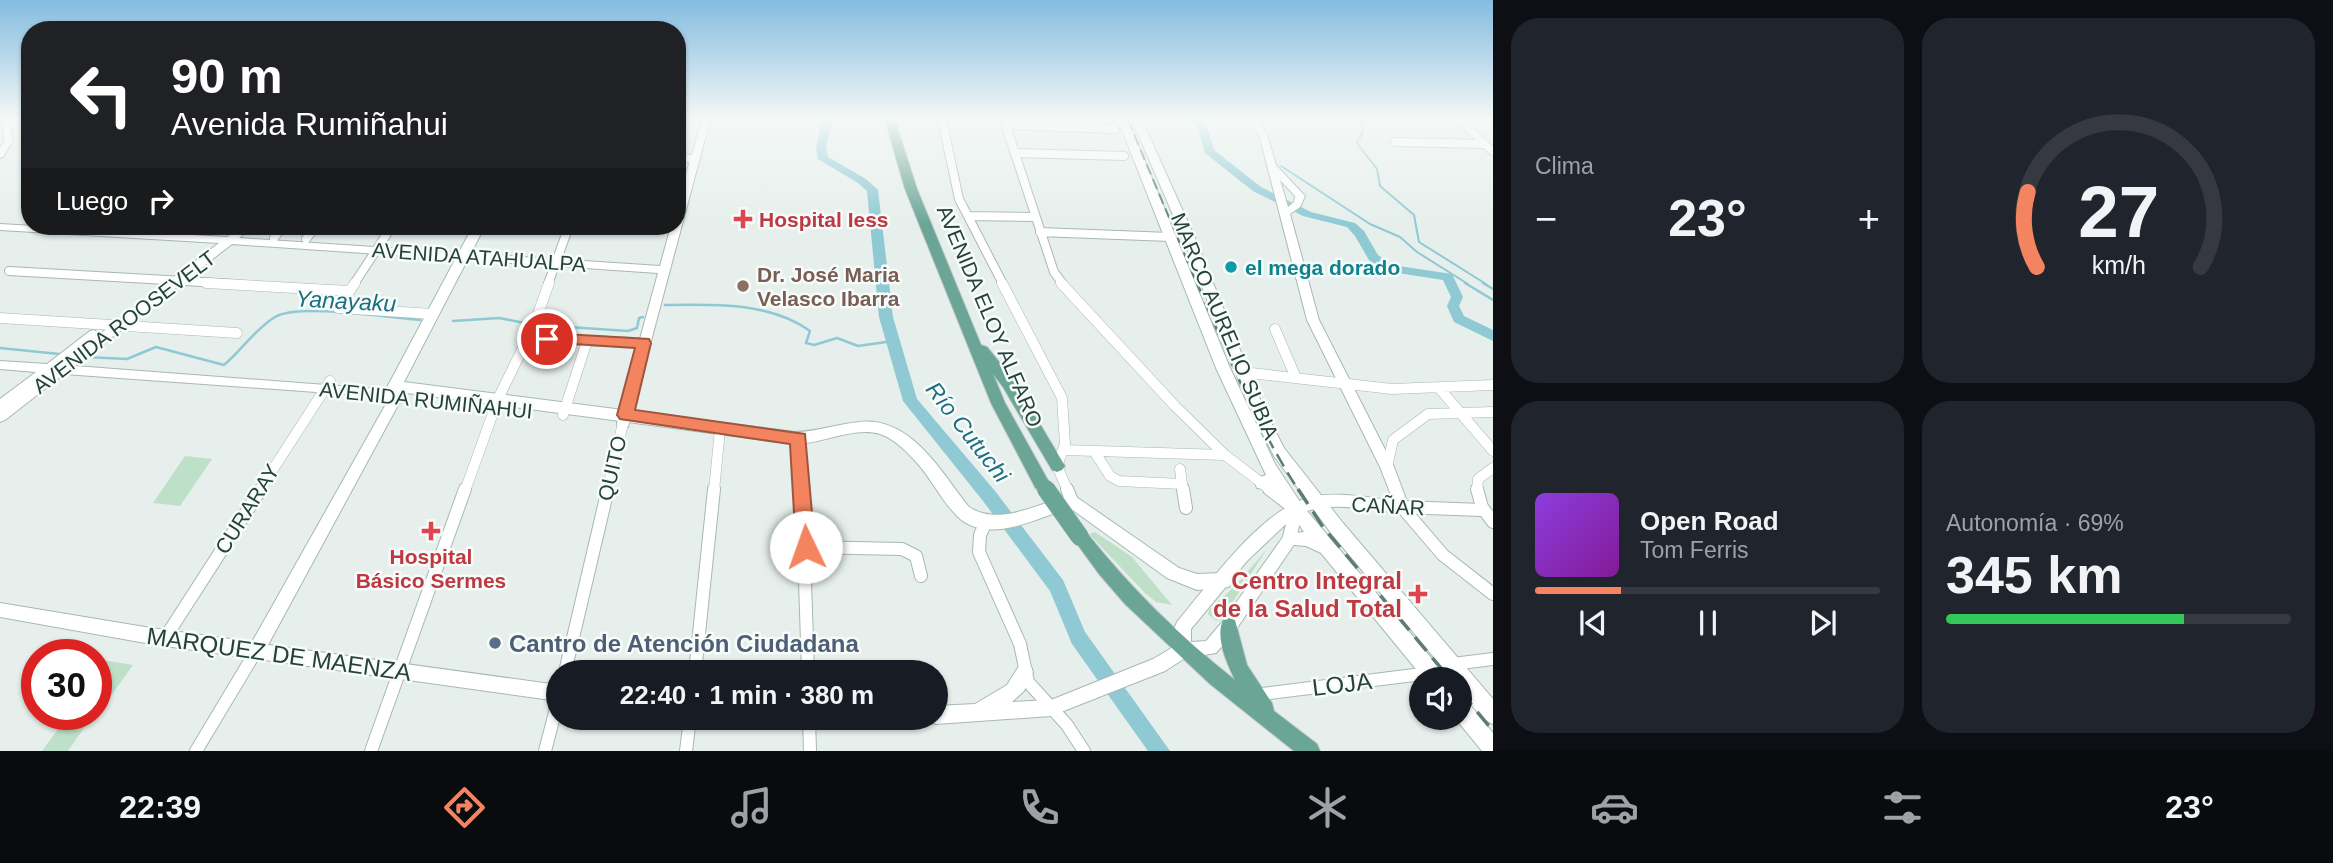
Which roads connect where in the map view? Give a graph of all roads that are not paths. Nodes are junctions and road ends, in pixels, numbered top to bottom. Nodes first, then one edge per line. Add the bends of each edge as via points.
1 (694, 155) edge
2 (901, 155) edge
3 (950, 155) edge
4 (1016, 155) edge
5 (1089, 155) edge
6 (1133, 155) edge
7 (1153, 155) edge
8 (1268, 155) edge
9 (1124, 156) dead end
10 (686, 158) edge
11 (693, 159) junction
12 (1271, 165) junction
13 (686, 187) edge
14 (1289, 207) junction
15 (968, 216) junction
16 (1034, 217) junction
17 (21, 224) edge
18 (0, 225) edge
19 (21, 226) edge
20 (1040, 232) junction
21 (208, 235) edge
22 (309, 235) edge
23 (386, 235) edge
24 (476, 235) edge
25 (483, 235) edge
26 (566, 235) edge
27 (674, 235) edge
28 (229, 236) edge
29 (274, 237) joint
30 (1171, 237) junction
31 (306, 239) junction
32 (378, 246) junction
33 (470, 253) junction
34 (558, 259) junction
35 (664, 267) junction
36 (9, 271) dead end
37 (171, 281) junction
38 (349, 291) junction
39 (433, 314) junction
40 (0, 318) edge
41 (113, 326) junction
42 (1275, 329) dead end
43 (237, 333) dead end
44 (973, 337) junction
45 (527, 338) junction
46 (587, 341) junction
47 (644, 343) junction
48 (0, 360) edge
49 (0, 365) edge
50 (59, 366) junction
51 (1242, 372) junction
52 (1296, 378) junction
53 (328, 385) junction
54 (1493, 385) edge
55 (1348, 386) junction
56 (1439, 388) junction
57 (397, 393) junction
58 (497, 403) junction
59 (0, 406) edge
60 (564, 411) junction
61 (1460, 411) junction
62 (1493, 412) edge
63 (0, 417) edge
64 (624, 419) junction
65 (719, 433) junction
66 (799, 442) junction
67 (1064, 450) junction
68 (1094, 451) junction
69 (1493, 451) edge
70 (1225, 455) junction
71 (1057, 466) junction
72 (1387, 467) junction
73 (1180, 468) dead end
74 (1493, 468) edge
75 (1270, 481) junction
76 (1182, 484) junction
77 (1072, 501) junction
78 (1316, 502) junction
79 (1402, 507) junction
80 (1186, 508) dead end
81 (1296, 510) junction
82 (1482, 510) junction
83 (1493, 522) edge
84 (993, 523) junction
85 (1290, 539) junction
86 (806, 547) junction
87 (1330, 551) junction
88 (921, 576) dead end
89 (1223, 581) junction
90 (1493, 594) edge
91 (0, 610) edge
92 (1229, 626) junction
93 (165, 638) junction
94 (1183, 650) junction
95 (256, 652) junction
96 (1493, 659) edge
97 (568, 660) edge
98 (696, 660) edge
99 (808, 660) edge
100 (1453, 664) junction
101 (1426, 667) edge
102 (400, 670) junction
103 (1026, 672) junction
104 (1409, 679) edge
105 (546, 691) edge
106 (1254, 695) junction
107 (1058, 706) junction
108 (978, 712) junction
109 (948, 714) edge
110 (1493, 714) edge
111 (1472, 723) edge
112 (1280, 728) junction
113 (550, 730) edge
114 (689, 730) edge
115 (809, 730) edge
116 (1493, 748) edge
117 (195, 751) edge
118 (371, 751) edge
119 (545, 751) edge
120 (686, 751) edge
121 (810, 751) edge
122 (1084, 751) edge
123 (1310, 751) edge

1 - 11 street, QUITO
2 - 44 main road, AVENIDA ELOY ALFARO
3 - 15 street via 959,199
4 - 16 street
5 - 9 street
6 - 30 main road, MARCO AURELIO SUBIA
7 - 51 main road, MARCO AURELIO SUBIA
8 - 12 street
10 - 11 street
11 - 13 street, QUITO
12 - 14 street via 1277,190
12 - 14 street via 1297,190
14 - 55 street via 1313,320
15 - 16 street
15 - 67 street via 1062,398
16 - 20 street
17 - 18 street, AVENIDA ATAHUALPA
18 - 19 street, AVENIDA ATAHUALPA
20 - 30 street
20 - 70 street via 1063,285
21 - 28 street, AVENIDA ATAHUALPA
22 - 31 street
23 - 32 street
24 - 33 main road
25 - 33 main road
26 - 34 street
27 - 35 street, QUITO
28 - 29 street, AVENIDA ATAHUALPA
28 - 32 street, AVENIDA ATAHUALPA
28 - 37 street, AVENIDA ROOSEVELT
29 - 31 street, AVENIDA ATAHUALPA
30 - 75 main road, MARCO AURELIO SUBIA
31 - 32 street, AVENIDA ATAHUALPA
32 - 33 street, AVENIDA ATAHUALPA
32 - 38 street
33 - 34 street, AVENIDA ATAHUALPA
33 - 39 main road
33 - 57 main road
34 - 35 street, AVENIDA ATAHUALPA
34 - 45 street
35 - 47 street, QUITO
36 - 37 street
37 - 38 street
37 - 41 street, AVENIDA ROOSEVELT
38 - 39 street via 338,308
39 - 57 main road
40 - 41 street
41 - 43 street
41 - 50 street, AVENIDA ROOSEVELT
42 - 52 street
44 - 71 main road via 1008,383
44 - 94 main road, AVENIDA ELOY ALFARO, bridge via 998,402 1042,484 1126,594
45 - 46 street
45 - 58 street
46 - 47 street
46 - 60 street
47 - 64 street, QUITO
48 - 50 street, AVENIDA RUMIÑAHUI
49 - 50 street, AVENIDA RUMIÑAHUI
50 - 53 street, AVENIDA RUMIÑAHUI
50 - 59 street, AVENIDA ROOSEVELT
50 - 63 street, AVENIDA ROOSEVELT
51 - 52 street
51 - 78 main road, MARCO AURELIO SUBIA via 1279,452
52 - 55 street
53 - 57 street, AVENIDA RUMIÑAHUI
53 - 93 street, CURARAY
54 - 56 street
55 - 56 street
55 - 72 street
56 - 61 street
57 - 58 main road, AVENIDA RUMIÑAHUI
57 - 95 street
58 - 60 main road, AVENIDA RUMIÑAHUI
58 - 102 street
60 - 64 main road, AVENIDA RUMIÑAHUI
61 - 62 street
61 - 69 street
61 - 72 street via 1428,414 1411,426 1394,440
64 - 65 main road, AVENIDA RUMIÑAHUI
64 - 97 street, QUITO
65 - 66 main road, AVENIDA RUMIÑAHUI
65 - 98 street
66 - 84 main road, AVENIDA RUMIÑAHUI via 874,427 895,434 913,449 963,512 972,520
66 - 86 street
67 - 68 street
67 - 71 street
68 - 70 street
68 - 76 street via 1110,476 1122,482
70 - 75 street
71 - 77 street
72 - 79 street
73 - 76 street
74 - 82 street via 1478,479 1475,493
75 - 81 main road, MARCO AURELIO SUBIA
76 - 80 street
77 - 84 main road
77 - 89 main road via 1173,573 1197,582
78 - 79 street, CAÑAR
78 - 81 street, CAÑAR
78 - 100 main road, MARCO AURELIO SUBIA
79 - 82 street, CAÑAR
79 - 90 street via 1445,559
81 - 85 street
81 - 87 main road, MARCO AURELIO SUBIA
81 - 89 street, CAÑAR via 1272,526
82 - 83 street
84 - 103 street via 979,536 979,552 1020,644
85 - 87 main road via 1307,539
85 - 92 street
86 - 88 street via 901,549 916,555
86 - 99 street
87 - 101 main road, MARCO AURELIO SUBIA
89 - 94 street, CAÑAR via 1183,627
91 - 93 street, MARQUEZ DE MAENZA
92 - 94 street via 1210,648
92 - 106 main road via 1232,651
93 - 95 street, MARQUEZ DE MAENZA
94 - 107 street via 1159,665
94 - 112 main road, AVENIDA ELOY ALFARO
95 - 102 street, MARQUEZ DE MAENZA
95 - 117 street
96 - 100 street
100 - 110 main road, MARCO AURELIO SUBIA
102 - 105 street, MARQUEZ DE MAENZA
102 - 118 street
103 - 107 street via 1034,691
103 - 108 street via 1014,691
104 - 106 street, LOJA
106 - 112 main road
107 - 108 street
107 - 122 street
108 - 109 street
111 - 116 main road
112 - 123 main road, AVENIDA ELOY ALFARO
113 - 119 street
114 - 120 street
115 - 121 street

